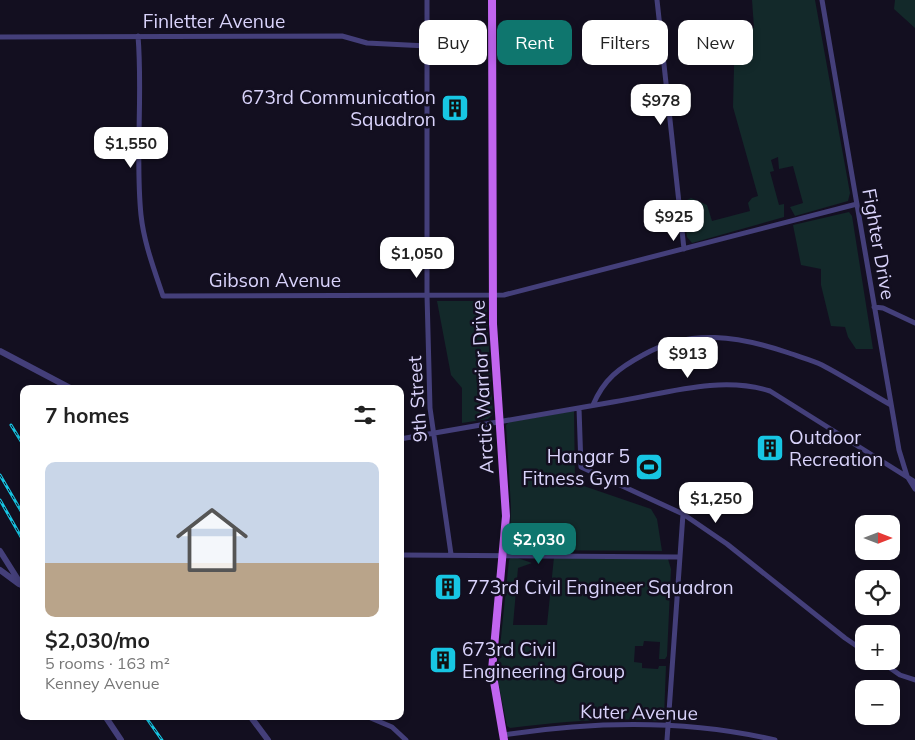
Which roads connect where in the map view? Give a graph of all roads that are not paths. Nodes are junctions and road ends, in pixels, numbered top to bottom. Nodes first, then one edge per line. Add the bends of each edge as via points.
1 (428, 0) edge
2 (492, 0) edge
3 (657, 0) edge
4 (822, 0) edge
5 (428, 20) edge
6 (138, 36) junction
7 (0, 37) edge
8 (419, 46) edge
9 (428, 65) edge
10 (857, 204) junction
11 (684, 249) junction
12 (427, 295) junction
13 (493, 295) junction
14 (874, 307) junction
15 (915, 323) edge
16 (0, 351) edge
17 (64, 385) edge
18 (593, 405) junction
19 (891, 405) junction
20 (579, 408) junction
21 (498, 422) junction
22 (432, 433) junction
23 (404, 438) edge
24 (906, 476) junction
25 (915, 482) edge
26 (915, 490) edge
27 (683, 514) junction
28 (0, 552) edge
29 (451, 554) junction
30 (504, 554) junction
31 (404, 555) edge
32 (678, 557) junction
33 (0, 570) edge
34 (20, 583) edge
35 (20, 586) edge
36 (855, 645) edge
37 (894, 670) edge
38 (915, 680) edge
39 (108, 720) edge
40 (253, 720) edge
41 (375, 720) edge
42 (668, 725) junction
43 (504, 737) edge
44 (121, 740) edge
45 (268, 740) edge
46 (406, 740) edge
47 (667, 740) edge
48 (774, 740) edge

1 - 5 street, 9th Street
2 - 13 main road, Arctic Warrior Drive
3 - 11 street
4 - 10 street, Fighter Drive
6 - 7 street, Finletter Avenue
6 - 8 street, Finletter Avenue via 342,36 368,43
6 - 12 street, Gibson Avenue via 141,214 145,242 163,296
9 - 12 street, 9th Street
10 - 11 street, Gibson Avenue
10 - 14 street, Fighter Drive
11 - 13 street, Gibson Avenue via 515,294
12 - 13 street, Gibson Avenue
12 - 22 street, 9th Street
13 - 21 main road, Arctic Warrior Drive
14 - 15 street
14 - 19 street, Fighter Drive
16 - 17 street
18 - 19 street via 617,370 661,344 709,337 757,342 820,364
18 - 20 street
18 - 24 street via 714,385 751,385 770,391
19 - 24 street, Fighter Drive
20 - 21 street
20 - 27 street via 582,467
21 - 22 street
21 - 30 main road, Arctic Warrior Drive via 506,516
22 - 23 street
22 - 29 street, 9th Street
24 - 25 street
24 - 26 street, Fighter Drive
27 - 32 street
27 - 36 street via 727,544
28 - 34 street
29 - 30 street
29 - 31 street
30 - 32 street
30 - 43 main road, Arctic Warrior Drive via 492,670
32 - 42 street
33 - 35 street
37 - 38 street
39 - 44 street
40 - 45 street
41 - 46 street via 392,727
42 - 43 street, Kuter Avenue via 583,725
42 - 47 street
42 - 48 street, Kuter Avenue

